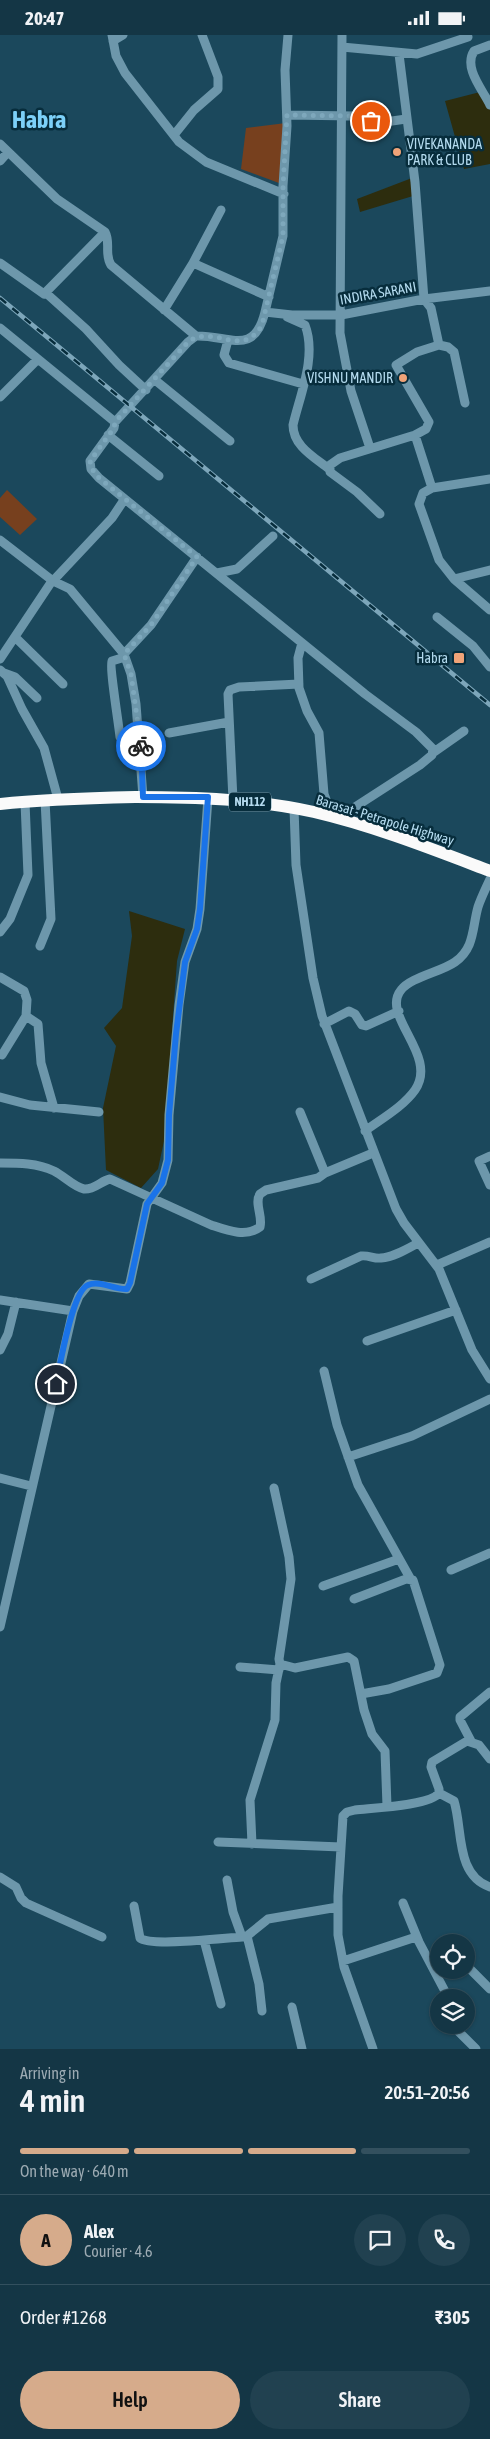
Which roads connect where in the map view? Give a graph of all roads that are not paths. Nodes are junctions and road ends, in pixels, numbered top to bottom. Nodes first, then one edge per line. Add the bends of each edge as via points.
1 (123, 35) edge
2 (202, 35) edge
3 (288, 35) edge
4 (342, 35) edge
5 (468, 36) edge
6 (112, 38) edge
7 (490, 45) edge
8 (342, 47) junction
9 (474, 51) junction
10 (399, 53) junction
11 (490, 105) edge
12 (287, 115) junction
13 (343, 116) junction
14 (406, 119) junction
15 (174, 135) junction
16 (0, 144) edge
17 (8, 152) junction
18 (0, 161) edge
19 (284, 194) junction
20 (221, 210) dead end
21 (105, 232) junction
22 (0, 263) edge
23 (193, 263) junction
24 (490, 291) edge
25 (46, 293) junction
26 (269, 297) junction
27 (424, 299) junction
28 (164, 310) junction
29 (269, 312) junction
30 (341, 315) junction
31 (0, 328) edge
32 (196, 336) junction
33 (228, 340) junction
34 (439, 345) junction
35 (38, 359) junction
36 (155, 380) junction
37 (303, 385) junction
38 (146, 390) junction
39 (0, 397) edge
40 (465, 403) dead end
41 (115, 422) junction
42 (108, 435) junction
43 (415, 435) junction
44 (230, 441) dead end
45 (370, 448) junction
46 (329, 469) junction
47 (159, 476) dead end
48 (490, 479) edge
49 (432, 487) junction
50 (124, 500) junction
51 (380, 514) dead end
52 (273, 536) dead end
53 (0, 540) edge
54 (197, 557) junction
55 (490, 570) edge
56 (217, 573) junction
57 (454, 579) junction
58 (53, 581) junction
59 (490, 610) edge
60 (436, 617) dead end
61 (16, 638) junction
62 (302, 643) junction
63 (125, 655) junction
64 (0, 659) edge
65 (490, 667) edge
66 (2, 671) edge
67 (63, 684) dead end
68 (299, 685) junction
69 (37, 698) dead end
70 (230, 722) junction
71 (464, 731) dead end
72 (168, 733) dead end
73 (120, 737) dead end
74 (434, 752) junction
75 (143, 797) junction
76 (208, 797) junction
77 (58, 799) junction
78 (44, 800) junction
79 (233, 800) junction
80 (25, 802) junction
81 (0, 804) edge
82 (294, 808) junction
83 (341, 816) junction
84 (490, 871) edge
85 (490, 879) edge
86 (0, 931) edge
87 (40, 946) dead end
88 (0, 977) edge
89 (399, 1011) junction
90 (26, 1016) junction
91 (324, 1024) junction
92 (2, 1055) dead end
93 (0, 1097) edge
94 (54, 1108) junction
95 (99, 1112) dead end
96 (300, 1112) dead end
97 (365, 1131) junction
98 (373, 1153) junction
99 (490, 1156) edge
100 (0, 1163) edge
101 (325, 1173) junction
102 (490, 1185) edge
103 (151, 1198) junction
104 (490, 1242) edge
105 (418, 1243) junction
106 (437, 1265) junction
107 (311, 1279) dead end
108 (0, 1300) edge
109 (16, 1302) junction
110 (456, 1310) junction
111 (74, 1311) junction
112 (367, 1341) dead end
113 (0, 1350) edge
114 (324, 1371) dead end
115 (490, 1379) edge
116 (490, 1399) edge
117 (348, 1457) junction
118 (0, 1478) edge
119 (31, 1486) junction
120 (274, 1488) dead end
121 (490, 1553) edge
122 (399, 1559) junction
123 (451, 1570) dead end
124 (410, 1579) junction
125 (323, 1587) dead end
126 (354, 1599) dead end
127 (0, 1627) edge
128 (240, 1667) dead end
129 (280, 1667) junction
130 (490, 1692) edge
131 (361, 1695) junction
132 (471, 1741) junction
133 (490, 1759) edge
134 (439, 1793) junction
135 (387, 1806) junction
136 (218, 1843) dead end
137 (252, 1844) junction
138 (341, 1847) junction
139 (0, 1877) edge
140 (227, 1881) dead end
141 (490, 1887) edge
142 (403, 1903) dead end
143 (134, 1906) dead end
144 (338, 1907) junction
145 (245, 1936) junction
146 (102, 1937) dead end
147 (416, 1937) junction
148 (204, 1940) junction
149 (343, 1961) junction
150 (475, 1974) edge
151 (444, 1989) edge
152 (490, 1989) edge
153 (221, 2003) dead end
154 (292, 2007) dead end
155 (262, 2011) dead end
156 (461, 2034) edge
157 (302, 2049) edge
158 (373, 2049) edge
159 (476, 2049) edge

1 - 6 street
2 - 15 street via 218,77 218,89 194,110
3 - 12 street via 284,70
4 - 8 street
5 - 9 street
5 - 10 street via 424,53
6 - 15 street via 124,73
7 - 9 street
8 - 10 street
8 - 13 street
9 - 11 street via 471,58 476,81
10 - 14 street
12 - 13 street
12 - 19 street
13 - 14 street via 363,117 378,123
13 - 30 street
14 - 27 street via 415,182
15 - 19 street via 206,162
16 - 17 street
17 - 18 street
17 - 21 street via 57,199
19 - 26 street via 283,236
20 - 23 street
21 - 25 street
21 - 28 street via 108,237 106,256 111,265
22 - 25 street via 37,291
23 - 26 street
23 - 28 street
24 - 27 street, INDIRA SARANI
25 - 38 street
26 - 29 street
27 - 30 street, INDIRA SARANI
27 - 34 street via 431,308
28 - 32 street
29 - 30 street, INDIRA SARANI
29 - 33 street via 253,337 240,342
29 - 37 street via 305,325 310,345
30 - 45 street via 342,353
31 - 35 street
32 - 33 street
32 - 36 street
33 - 37 street via 224,355 230,363
34 - 40 street via 454,352
34 - 43 street via 417,352 396,365 429,423 426,429
35 - 39 street
35 - 41 street
36 - 38 street
36 - 44 street
37 - 46 street via 293,434 302,447
38 - 41 street
41 - 42 street
42 - 47 street
42 - 50 street via 90,465 99,478
43 - 45 street
43 - 49 street
45 - 46 street via 336,460
46 - 51 street
48 - 49 street
49 - 57 street via 423,493 420,504 439,560
50 - 54 street
50 - 58 street via 112,518
52 - 56 street via 237,569
53 - 58 street
54 - 56 street
54 - 63 street via 151,625
55 - 57 street
56 - 62 street
57 - 59 street
58 - 61 street
58 - 63 street via 70,589
60 - 65 street via 472,646
61 - 64 street
61 - 67 street
62 - 68 street via 298,658
62 - 74 street via 416,732
63 - 73 street via 112,661 110,667
63 - 75 street via 136,704
66 - 69 street via 15,677
66 - 77 street via 44,748
68 - 70 street via 234,688 227,697
68 - 83 street via 304,704 319,733 325,800
70 - 72 street
70 - 79 street
71 - 74 street
74 - 83 street via 420,765
75 - 76 highway, Barasat - Petrapole Highway / NH112
75 - 77 highway, Barasat - Petrapole Highway / NH112
76 - 79 highway, Barasat - Petrapole Highway / NH112
76 - 103 street via 200,909 197,929 185,962 178,1015 168,1160 162,1183
77 - 78 highway, Barasat - Petrapole Highway / NH112
78 - 80 highway, Barasat - Petrapole Highway / NH112
78 - 87 street via 51,919
79 - 82 highway, Barasat - Petrapole Highway / NH112
80 - 81 highway, Barasat - Petrapole Highway / NH112
80 - 86 street via 28,875 10,919
82 - 83 highway, Barasat - Petrapole Highway / NH112
82 - 91 street via 296,865 313,978
83 - 84 highway, Barasat - Petrapole Highway / NH112
85 - 89 street via 477,909 466,952 443,969 401,990
88 - 90 street via 24,991
89 - 91 street via 366,1026 349,1011
89 - 97 street via 419,1057 418,1083 405,1101
90 - 92 street
90 - 94 street via 38,1024 41,1063
91 - 97 street
93 - 94 street
94 - 95 street
96 - 101 street
97 - 98 street
98 - 101 street
98 - 105 street via 396,1209
99 - 102 street via 479,1161
100 - 103 street via 40,1166 83,1189 110,1179
101 - 103 street via 318,1178 260,1194 260,1227 249,1232 227,1231
103 - 111 street via 127,1289 89,1284 79,1296
104 - 106 street
105 - 106 street
105 - 107 street via 380,1259 361,1256
106 - 110 street
108 - 109 street
109 - 111 street
109 - 113 street
110 - 112 street
110 - 115 street via 472,1350
111 - 119 street
114 - 117 street
116 - 117 street via 412,1435
117 - 122 street via 358,1485
118 - 119 street
119 - 127 street
120 - 129 street via 291,1579
121 - 123 street
122 - 124 street
122 - 125 street
124 - 126 street
124 - 131 street via 420,1599 439,1670 417,1681
128 - 129 street
129 - 131 street via 295,1668 348,1657 354,1661
129 - 137 street via 275,1692 275,1720 250,1800
130 - 132 street via 460,1717
131 - 135 street via 372,1734 385,1751
132 - 133 street
132 - 134 street via 432,1762
134 - 135 street via 434,1798
134 - 141 street via 454,1801 462,1849 469,1869 480,1882
135 - 138 street via 347,1812 342,1823
136 - 137 street
137 - 138 street
138 - 144 street
139 - 146 street via 16,1887 26,1903
140 - 145 street via 233,1911
142 - 147 street
143 - 148 street via 142,1940
144 - 145 street via 268,1919
144 - 149 street via 338,1935
145 - 148 street
145 - 155 street via 259,1984
147 - 149 street
147 - 151 street
148 - 153 street
149 - 158 street
150 - 152 street
154 - 157 street
156 - 159 street

